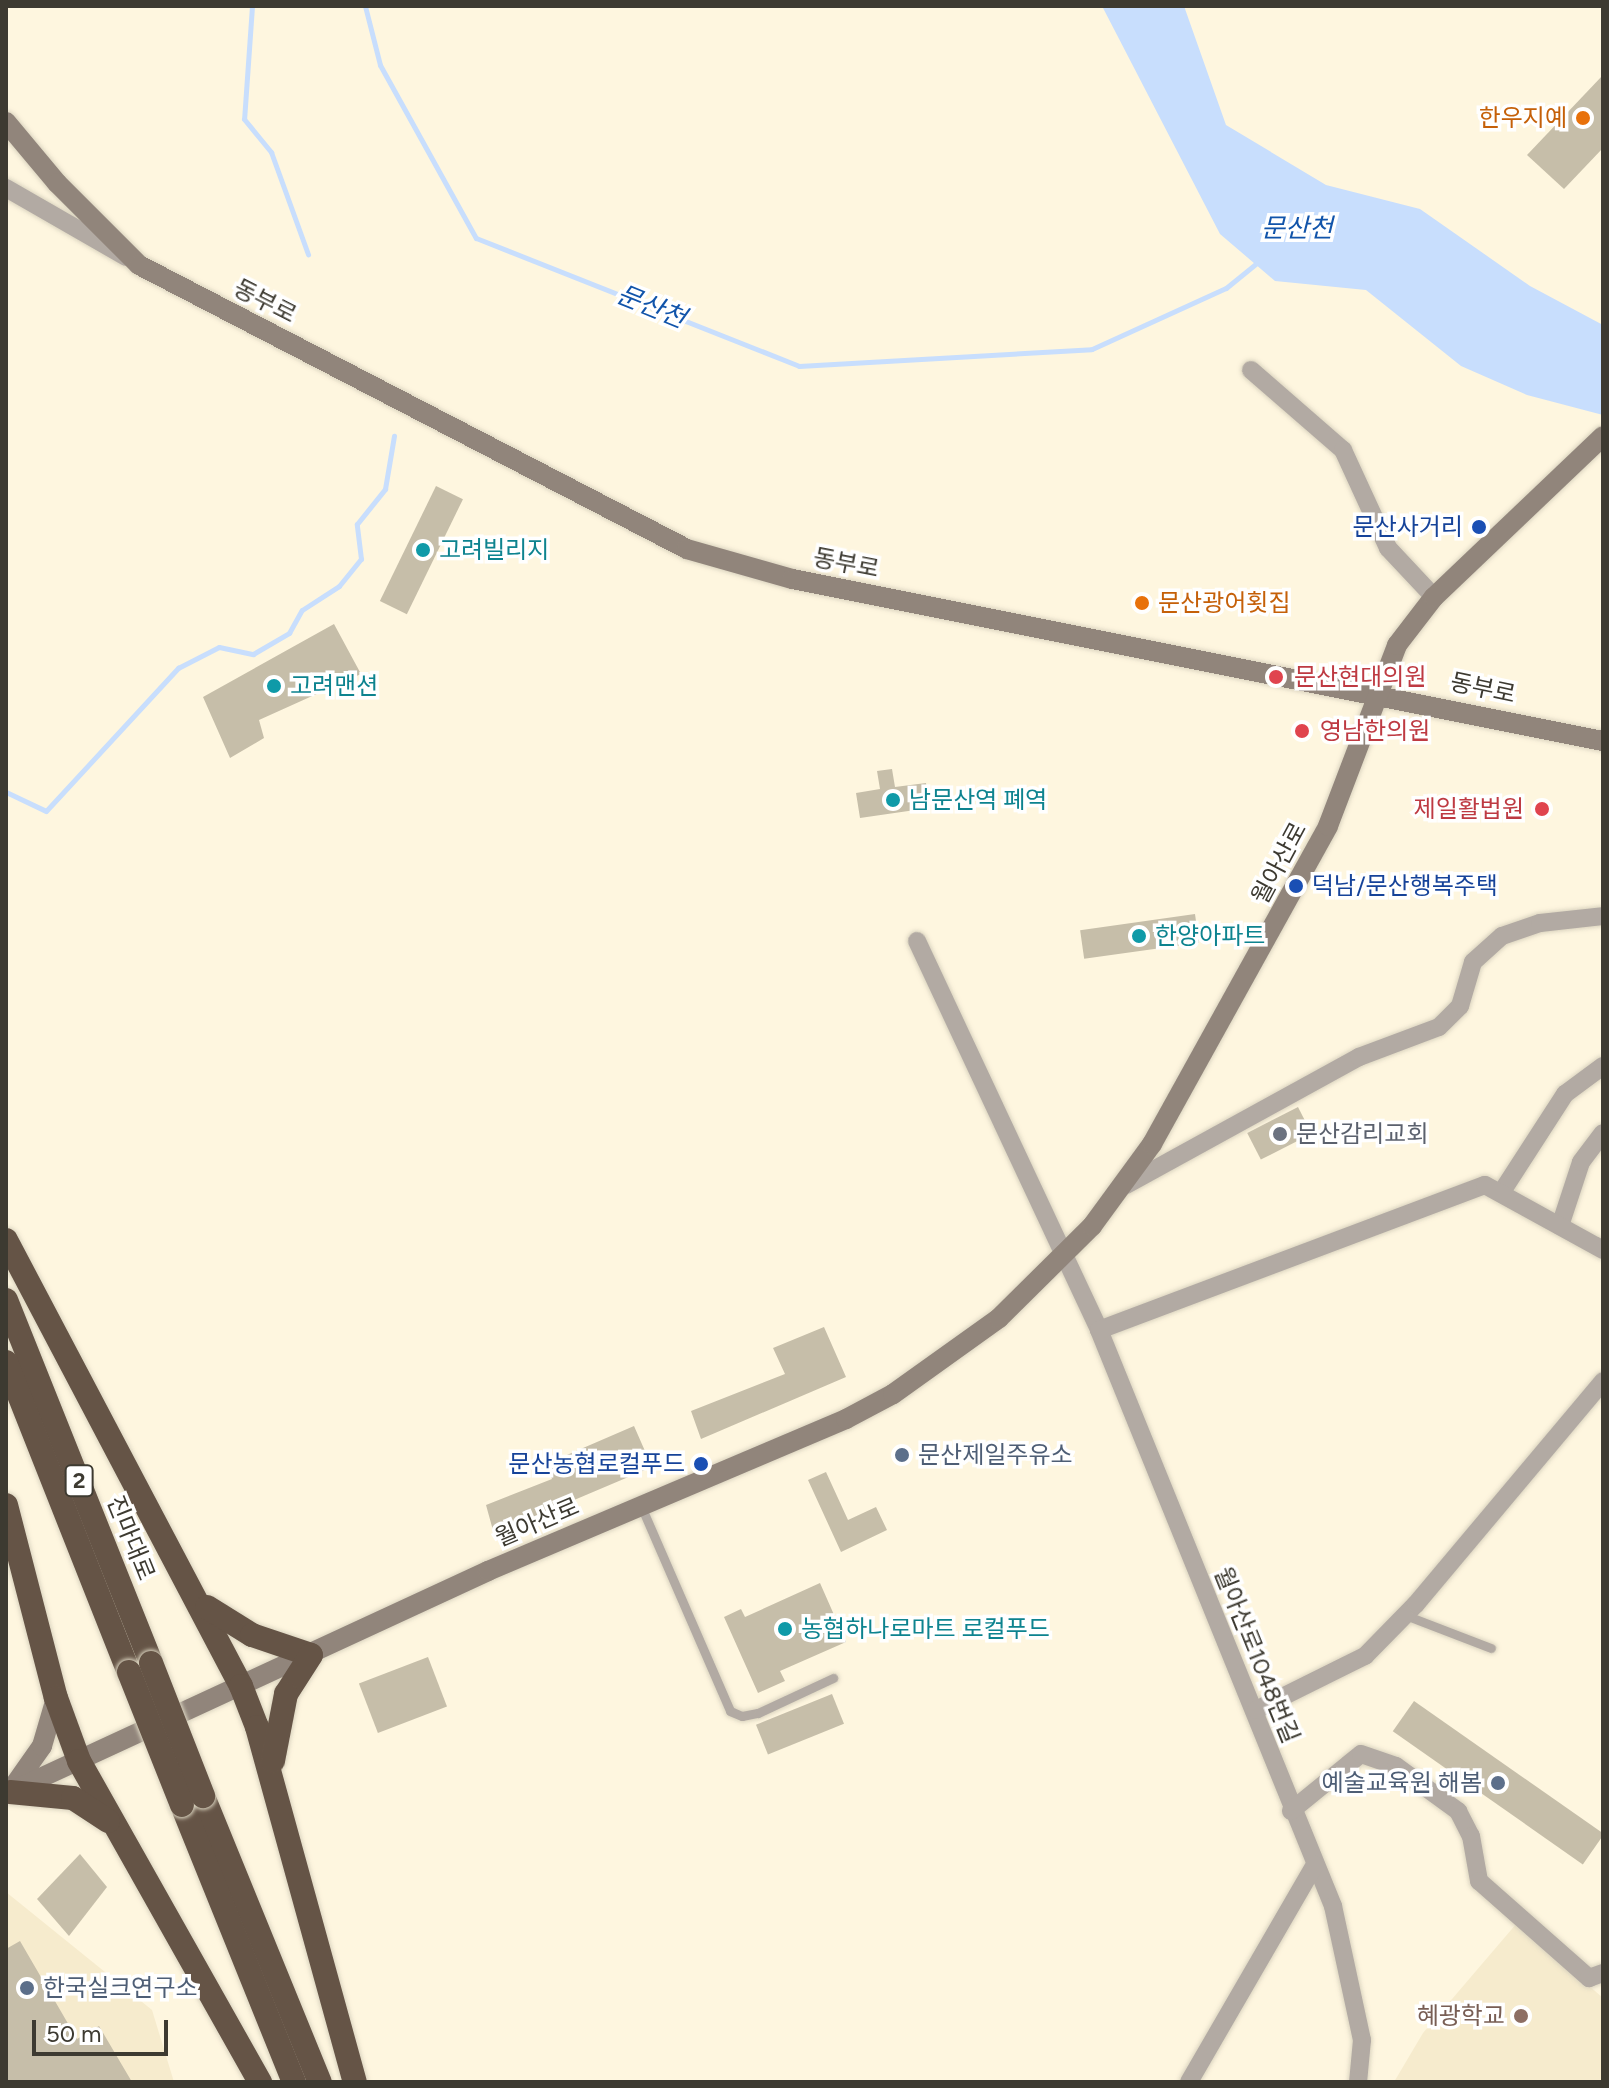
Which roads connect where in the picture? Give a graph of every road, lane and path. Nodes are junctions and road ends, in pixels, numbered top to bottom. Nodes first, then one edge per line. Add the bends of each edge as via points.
1 (6, 122) edge
2 (6, 188) edge
3 (139, 265) junction
4 (1251, 370) dead end
5 (1603, 436) edge
6 (1434, 597) junction
7 (1378, 692) junction
8 (1603, 741) edge
9 (1603, 916) edge
10 (917, 941) dead end
11 (1603, 1066) edge
12 (1603, 1133) edge
13 (1126, 1185) junction
14 (1501, 1193) junction
15 (1560, 1226) junction
16 (6, 1240) edge
17 (1603, 1250) edge
18 (1062, 1258) junction
19 (6, 1300) edge
20 (1099, 1330) junction
21 (6, 1362) edge
22 (1603, 1381) edge
23 (6, 1505) edge
24 (641, 1506) junction
25 (201, 1603) junction
26 (1405, 1615) junction
27 (1491, 1648) dead end
28 (311, 1655) junction
29 (140, 1668) junction
30 (833, 1678) dead end
31 (241, 1686) junction
32 (56, 1698) junction
33 (1256, 1710) junction
34 (79, 1761) junction
35 (275, 1791) junction
36 (8, 1793) edge
37 (192, 1801) junction
38 (1291, 1811) junction
39 (112, 1824) junction
40 (1315, 1865) junction
41 (1603, 1973) edge
42 (260, 2082) edge
43 (294, 2082) edge
44 (320, 2082) edge
45 (355, 2082) edge
46 (1189, 2082) edge
47 (1358, 2082) edge

1 - 3 main road, 동부로 via 57,183
2 - 3 street, 동부로
3 - 7 main road, 동부로 via 687,549 792,579
4 - 6 street via 1343,450 1388,548
5 - 6 main road, 월아산로
6 - 7 main road, 월아산로 via 1397,645
7 - 8 main road, 동부로
7 - 13 main road, 월아산로 via 1328,826 1232,1007
9 - 13 street via 1540,923 1502,936 1473,962 1460,1006 1439,1027 1359,1057
10 - 18 street
11 - 14 street via 1565,1094
12 - 15 street via 1581,1162
13 - 18 main road, 월아산로
14 - 15 street
14 - 20 street via 1485,1185
15 - 17 street
16 - 25 highway
18 - 20 street, 월아산로1048번길
18 - 24 main road, 월아산로 via 999,1318 893,1394
19 - 29 highway, 진마대로 / 2
20 - 33 street, 월아산로1048번길
21 - 29 highway, 2
22 - 26 street
23 - 32 highway
24 - 28 main road, 월아산로
24 - 30 lane via 730,1711 742,1716 758,1713
25 - 28 highway via 252,1635
25 - 31 highway
26 - 27 lane
26 - 33 street via 1365,1656
28 - 31 main road, 월아산로
28 - 35 highway via 286,1694 276,1730
29 - 37 highway, 2, bridge
31 - 34 main road, 월아산로
31 - 35 highway
32 - 34 highway
32 - 36 main road via 42,1746
33 - 38 street, 월아산로1048번길
34 - 36 main road, 월아산로
34 - 39 highway
35 - 45 highway
36 - 39 highway via 73,1798
37 - 43 highway, 2
37 - 44 highway, 2
38 - 40 street, 월아산로1048번길
38 - 41 street via 1361,1754 1396,1766 1458,1811 1471,1836 1479,1881 1589,1978
39 - 42 highway
40 - 46 street
40 - 47 street, 월아산로1048번길 via 1333,1906 1362,2040

